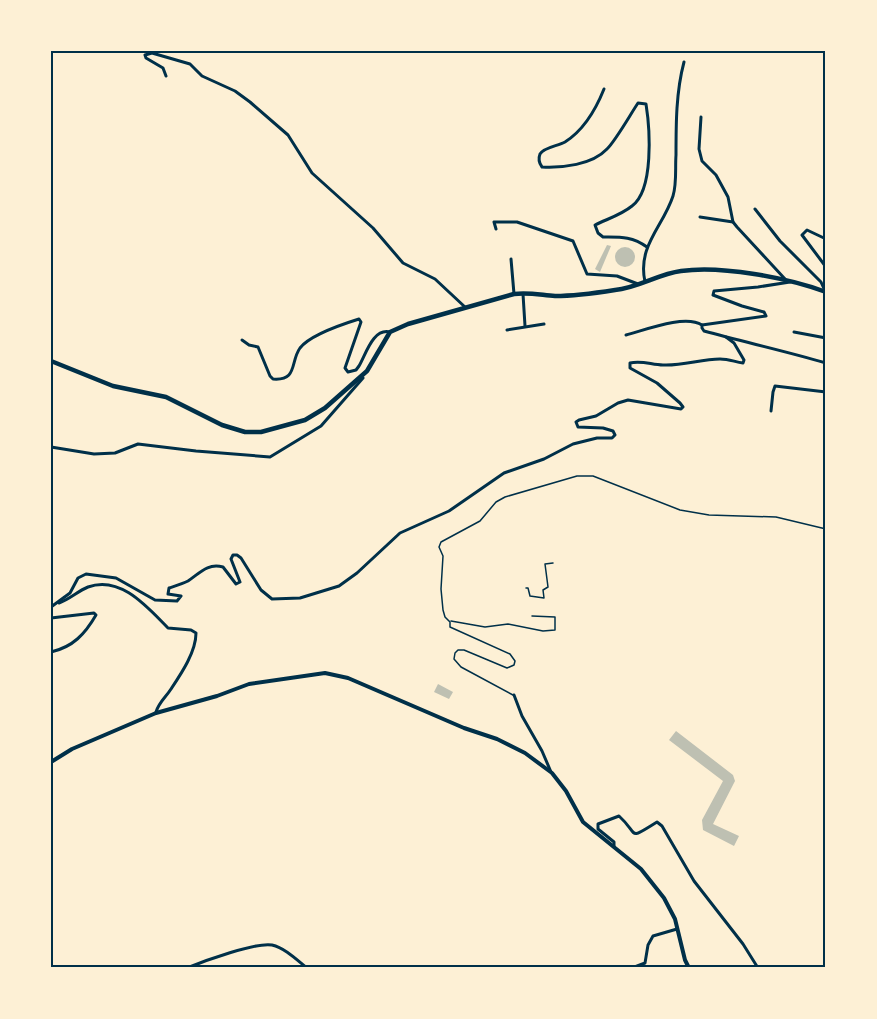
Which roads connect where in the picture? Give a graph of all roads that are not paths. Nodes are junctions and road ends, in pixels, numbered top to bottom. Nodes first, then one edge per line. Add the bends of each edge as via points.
1 (684, 62) dead end
2 (166, 76) dead end
3 (604, 89) dead end
4 (701, 117) dead end
5 (755, 209) dead end
6 (700, 217) dead end
7 (734, 222) junction
8 (496, 229) dead end
9 (826, 239) edge
10 (647, 247) junction
11 (511, 259) dead end
12 (826, 267) edge
13 (788, 281) junction
14 (645, 282) junction
15 (639, 284) junction
16 (825, 291) edge
17 (523, 292) junction
18 (514, 294) junction
19 (465, 307) junction
20 (544, 324) dead end
21 (702, 325) junction
22 (525, 326) junction
23 (507, 330) dead end
24 (390, 332) junction
25 (794, 332) dead end
26 (626, 334) dead end
27 (726, 337) junction
28 (826, 338) edge
29 (242, 340) dead end
30 (51, 361) edge
31 (826, 363) edge
32 (367, 371) junction
33 (826, 392) edge
34 (771, 411) dead end
35 (51, 447) edge
36 (826, 529) edge
37 (53, 606) edge
38 (531, 616) dead end
39 (51, 618) edge
40 (450, 622) junction
41 (51, 652) edge
42 (514, 695) joint
43 (156, 713) junction
44 (51, 762) edge
45 (552, 773) junction
46 (613, 847) junction
47 (677, 929) junction
48 (645, 963) junction
49 (187, 968) edge
50 (307, 968) edge
51 (632, 968) edge
52 (646, 968) edge
53 (689, 968) edge
54 (758, 968) edge

1 - 10 street via 677,105 674,194
2 - 19 street via 163,68 145,55 152,53 190,64 202,76 250,102 288,135 312,173 373,228 403,263 435,279
3 - 10 street via 590,117 564,142 542,151 539,163 542,167 568,168 600,154 607,150 638,103 646,104 649,122 645,189 634,205 595,225 603,237 628,237
4 - 7 street via 702,161 716,175 728,197
5 - 16 street
6 - 7 street
7 - 13 street
8 - 15 street via 494,222 517,222 573,241 587,274 616,276
9 - 12 street via 807,230 802,235
10 - 14 street
11 - 18 street
13 - 14 main road via 707,270 682,271
13 - 16 main road
13 - 21 street via 714,291 713,295 721,299 764,312 766,316
14 - 15 main road
15 - 17 main road via 574,295
17 - 18 main road
17 - 22 street
18 - 19 main road
19 - 24 main road
20 - 22 street
21 - 26 street via 676,321
21 - 27 street via 704,331
22 - 23 street
24 - 29 street via 376,335 356,370 348,372 345,368 359,319 310,339 300,349 292,373 278,379 270,376 258,347
24 - 32 main road
25 - 28 street
27 - 31 street
27 - 37 street via 741,354 743,363 720,359 679,365 630,363 630,368 657,383 680,403 681,409 628,400 579,420 578,427 603,428 615,435 573,444 504,473 449,511 400,533 339,586 300,598 272,599 261,590 241,558 233,555 240,582 236,584 223,567 207,567 169,588 168,594 181,596 177,601 155,600 116,578 86,574
30 - 32 main road via 113,386 166,398 222,425 253,433 305,420
32 - 35 street via 321,426 270,457 138,444 115,453 94,454
33 - 34 street via 775,386
36 - 40 lane via 776,517 689,512 602,477 570,477 505,497 480,521 441,542 443,610
37 - 43 street via 91,586 106,585 121,588 134,597 168,628 196,633 184,667
38 - 40 lane via 555,617 555,630
39 - 41 street via 96,615 79,639 65,649
40 - 42 lane via 452,629 514,657 514,665 507,668 464,650 454,653 461,667
42 - 45 street
43 - 44 street
43 - 45 street via 258,682 334,674 497,739
45 - 46 street via 584,822
46 - 47 street via 657,888
46 - 54 street via 614,842 598,829 598,824 620,816 635,834 657,822 662,826 694,882
47 - 48 street via 653,936
47 - 53 street
48 - 51 street
48 - 52 street
49 - 50 street via 270,944

